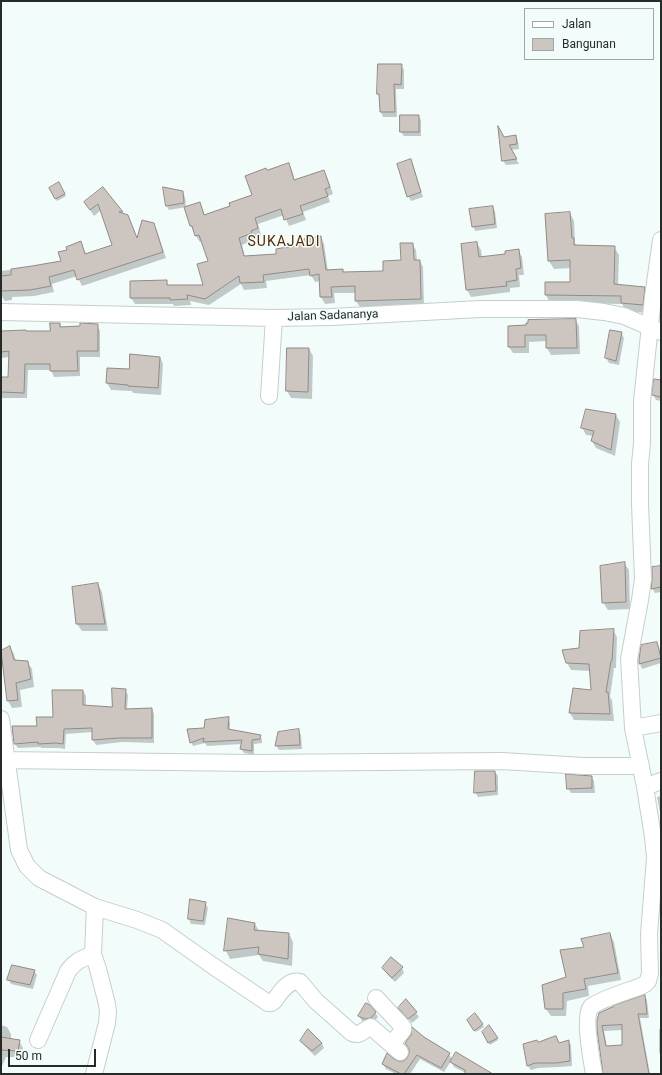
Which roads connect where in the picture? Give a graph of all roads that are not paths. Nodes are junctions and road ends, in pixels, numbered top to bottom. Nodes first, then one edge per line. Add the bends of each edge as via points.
1 (661, 240) edge
2 (1, 312) edge
3 (274, 318) junction
4 (655, 329) edge
5 (269, 396) dead end
6 (1, 719) edge
7 (661, 723) edge
8 (633, 728) junction
9 (4, 760) edge
10 (641, 766) junction
11 (661, 781) edge
12 (645, 787) junction
13 (95, 907) junction
14 (93, 954) junction
15 (376, 998) dead end
16 (38, 1040) dead end
17 (94, 1074) edge
18 (594, 1074) edge

1 - 4 street
2 - 3 street, Jalan Sadananya
3 - 4 street, Jalan Sadananya via 480,309 577,309 624,316
3 - 5 street
4 - 8 street via 648,352 642,401 640,504 643,579 629,659
6 - 9 street
7 - 8 street
8 - 10 street
9 - 10 street via 254,763 502,761 583,766
9 - 13 street via 10,782 19,850 27,866 39,878
10 - 12 street
11 - 12 street
12 - 18 street via 655,858 649,934 650,977 645,984 598,1002 591,1008 588,1018 589,1044
13 - 14 street
13 - 15 street via 162,930 268,1003 274,1002 289,984 300,982 352,1033 358,1035 371,1026 396,1048 403,1027
14 - 16 street via 77,961 68,971
14 - 17 street via 108,1012

